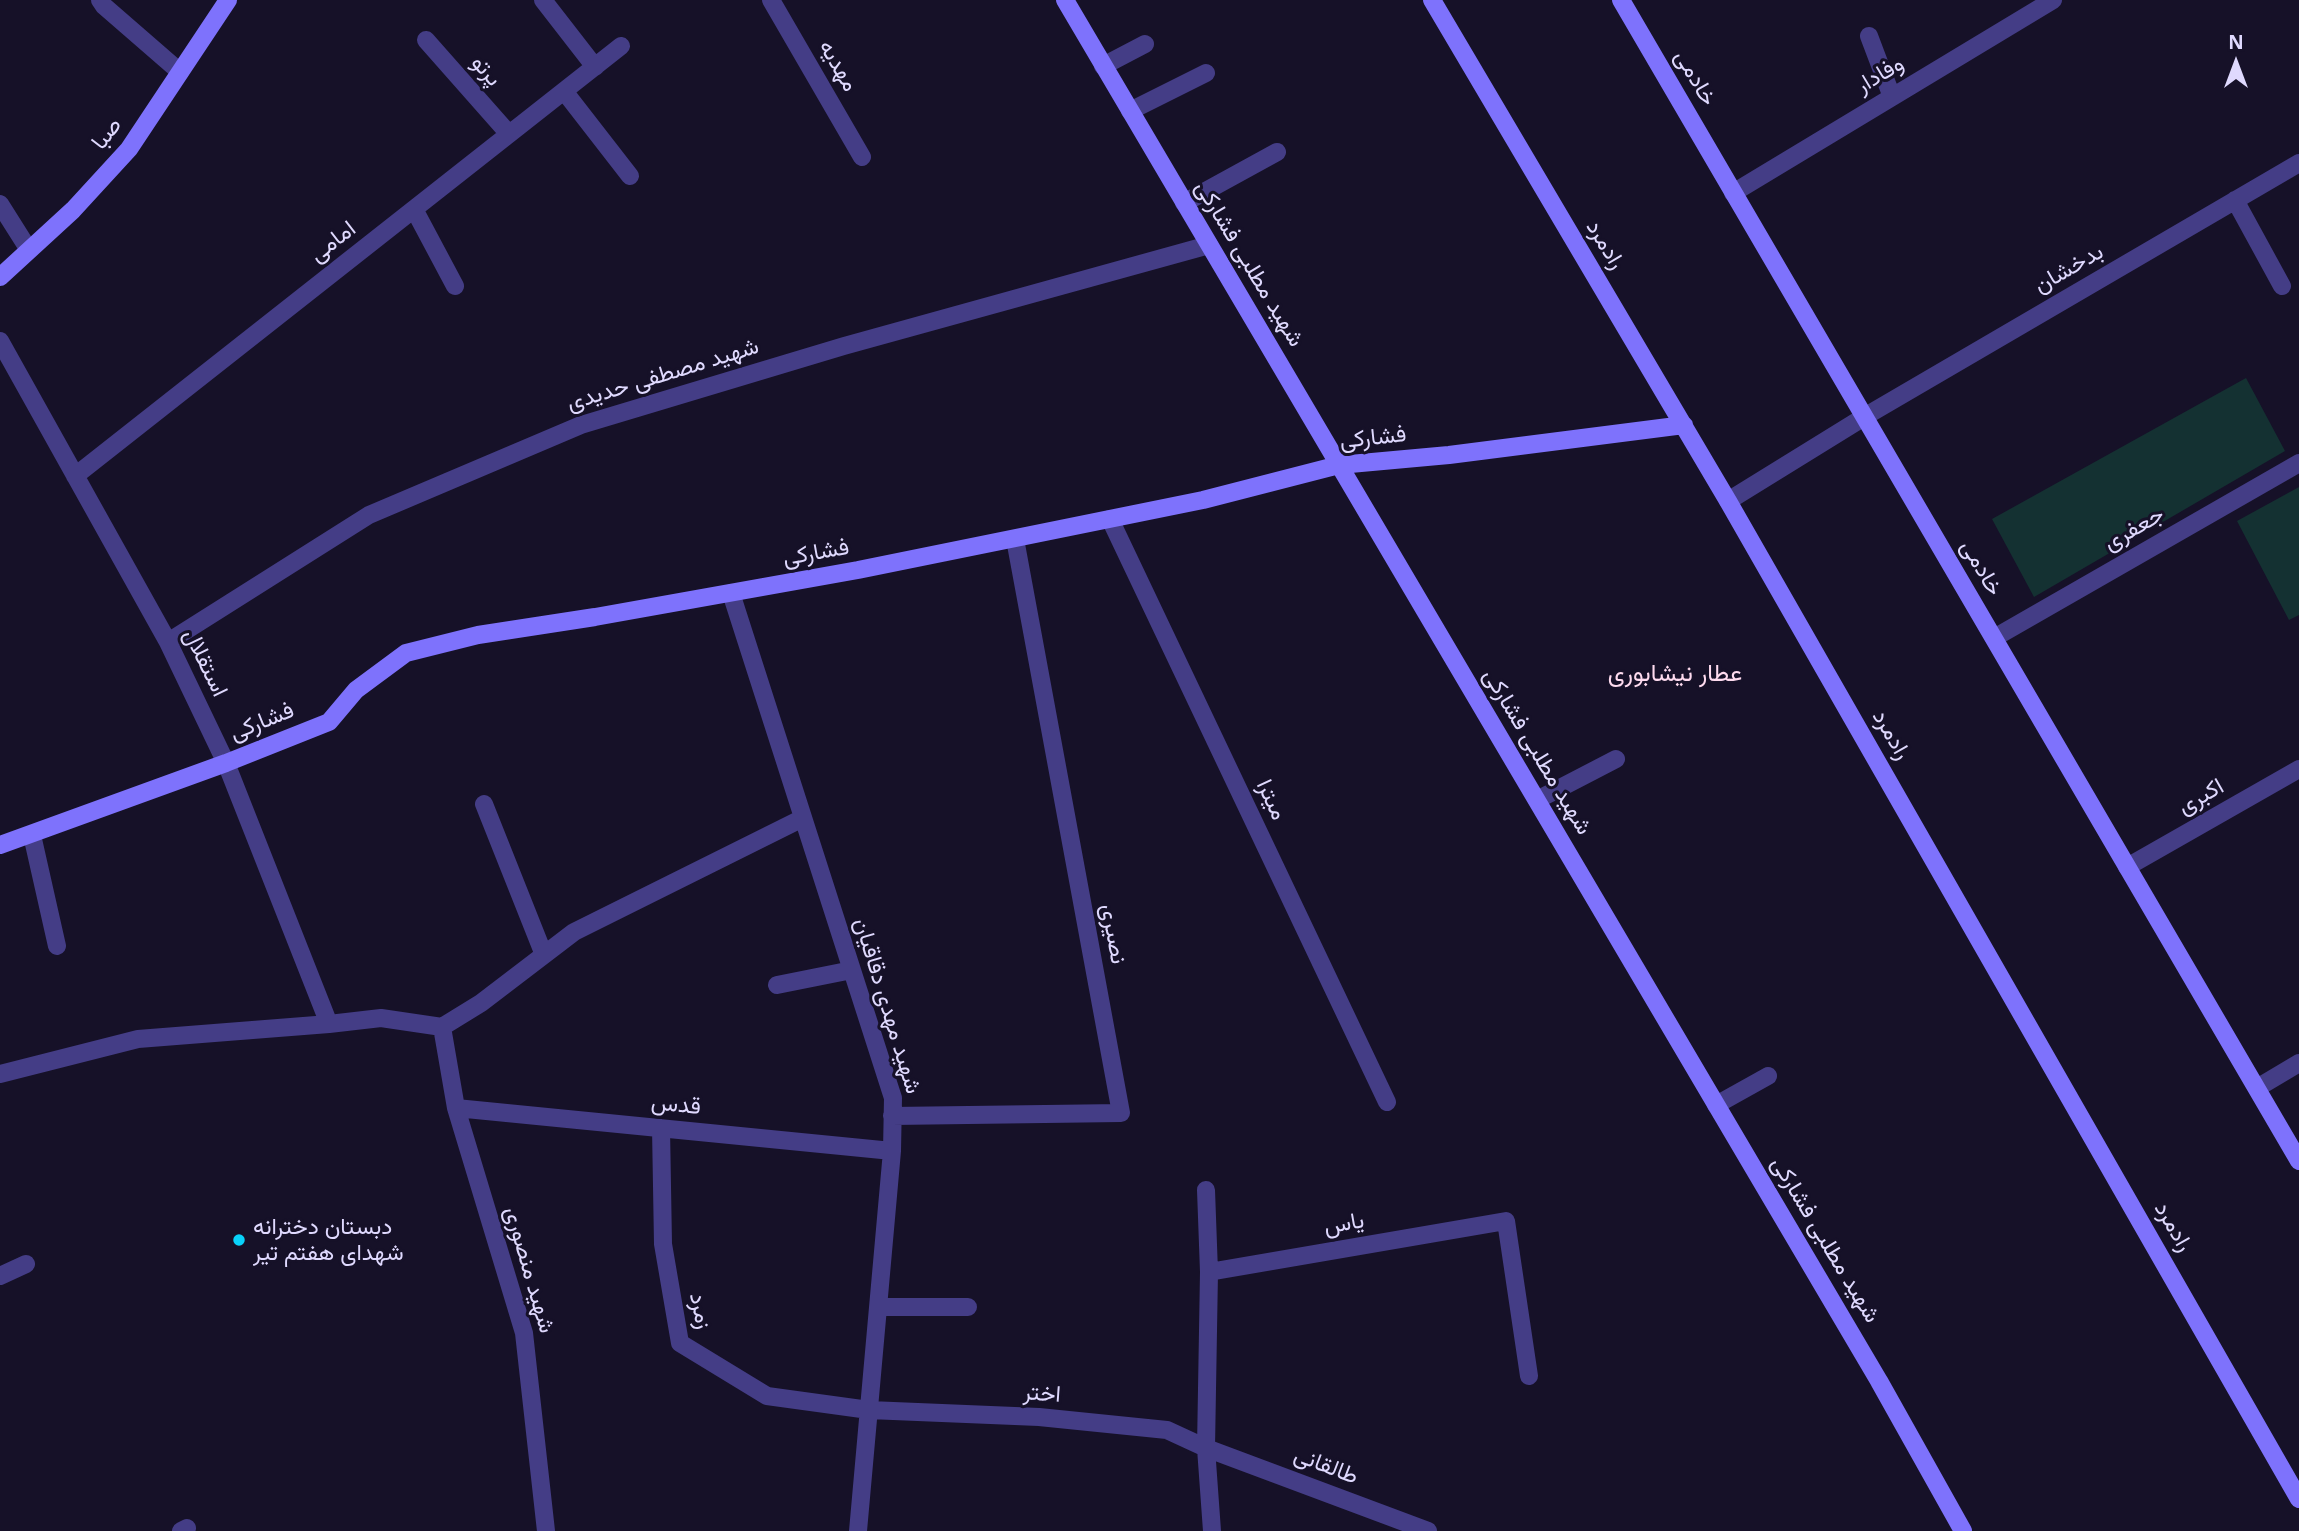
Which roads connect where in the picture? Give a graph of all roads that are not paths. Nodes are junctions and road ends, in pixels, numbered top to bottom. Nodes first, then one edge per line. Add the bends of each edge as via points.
1 (100, 0) edge
2 (228, 0) edge
3 (543, 0) edge
4 (772, 0) edge
5 (1065, 0) edge
6 (1432, 0) edge
7 (1621, 0) edge
8 (2053, 0) edge
9 (1869, 36) dead end
10 (426, 40) dead end
11 (1145, 44) dead end
12 (621, 46) dead end
13 (1103, 66) junction
14 (595, 67) junction
15 (180, 72) junction
16 (1206, 73) dead end
17 (564, 91) junction
18 (1892, 97) junction
19 (1130, 111) junction
20 (509, 134) junction
21 (1277, 152) dead end
22 (862, 157) dead end
23 (2299, 163) edge
24 (630, 176) dead end
25 (1733, 192) junction
26 (2235, 200) junction
27 (1184, 203) junction
28 (0, 204) edge
29 (415, 209) junction
30 (1209, 245) junction
31 (29, 250) junction
32 (0, 277) edge
33 (455, 286) dead end
34 (2282, 286) dead end
35 (0, 341) edge
36 (1864, 417) junction
37 (1684, 425) junction
38 (2299, 463) edge
39 (1339, 465) junction
40 (75, 476) junction
41 (1728, 501) junction
42 (1110, 519) junction
43 (1015, 539) junction
44 (731, 593) junction
45 (1994, 638) junction
46 (168, 642) junction
47 (1616, 760) dead end
48 (226, 763) junction
49 (2299, 769) edge
50 (1537, 800) junction
51 (484, 804) dead end
52 (803, 818) junction
53 (32, 835) junction
54 (0, 845) edge
55 (2127, 867) junction
56 (57, 946) dead end
57 (544, 955) junction
58 (852, 970) junction
59 (777, 985) dead end
60 (329, 1024) junction
61 (442, 1027) junction
62 (2299, 1063) edge
63 (0, 1074) edge
64 (1768, 1076) dead end
65 (2257, 1088) junction
66 (1387, 1102) dead end
67 (1716, 1105) junction
68 (456, 1108) junction
69 (892, 1116) junction
70 (661, 1128) junction
71 (892, 1151) junction
72 (2299, 1161) edge
73 (1206, 1190) dead end
74 (26, 1264) dead end
75 (1209, 1272) junction
76 (0, 1276) edge
77 (878, 1307) junction
78 (968, 1307) dead end
79 (1529, 1376) dead end
80 (869, 1410) junction
81 (1206, 1448) junction
82 (2299, 1499) edge
83 (546, 1531) edge
84 (859, 1531) edge
85 (1212, 1531) edge
86 (1428, 1531) edge
87 (1963, 1531) edge

1 - 15 street
2 - 15 street, صبا
3 - 14 street
4 - 22 street, مهدیه
5 - 13 street, شهید مطلبی فشارکی
6 - 37 street, رادمرد
7 - 25 street, خادمی
8 - 18 street, وفادار
9 - 18 street
10 - 20 street, پرتو
11 - 13 street
12 - 14 street, امامی
13 - 19 street, شهید مطلبی فشارکی
14 - 17 street, امامی
15 - 31 street, صبا via 129,149
16 - 19 street
17 - 20 street, امامی
17 - 24 street
18 - 25 street, وفادار
19 - 27 street, شهید مطلبی فشارکی
20 - 29 street, امامی
21 - 27 street
23 - 26 street, بدخشان
25 - 36 street, خادمی
26 - 34 street
26 - 36 street, بدخشان
27 - 30 street, شهید مطلبی فشارکی
28 - 31 street
29 - 33 street
29 - 40 street, امامی
30 - 39 street, شهید مطلبی فشارکی
30 - 46 street, شهید مصطفی حدیدی via 844,345 581,425 369,515
31 - 32 street, صبا
35 - 40 street, استقلال
36 - 41 street, بدخشان
36 - 45 street, خادمی
37 - 39 street, فشارکی
37 - 41 street, رادمرد
38 - 45 street, جعفری
39 - 42 street, فشارکی
39 - 50 street, شهید مطلبی فشارکی
40 - 46 street, استقلال
41 - 82 street, رادمرد
42 - 43 street, فشارکی
42 - 66 street, میترا
43 - 44 street, فشارکی
43 - 69 street, نصیری via 1121,1114
44 - 48 street, فشارکی via 478,635 405,653 356,690 329,722
44 - 52 street, شهید مهدی دقاقیان
45 - 55 street, خادمی
46 - 48 street, استقلال
47 - 50 street
48 - 53 street, فشارکی
48 - 60 street, استقلال
49 - 55 street, اکبری
50 - 67 street, شهید مطلبی فشارکی
51 - 57 street
52 - 57 street via 574,932
52 - 58 street, شهید مهدی دقاقیان
53 - 54 street, فشارکی
53 - 56 street
55 - 65 street, خادمی
57 - 61 street
58 - 59 street
58 - 69 street, شهید مهدی دقاقیان via 893,1098
60 - 61 street via 381,1018
60 - 63 street via 138,1039
61 - 68 street, شهید منصوری
62 - 65 street
64 - 67 street
65 - 72 street, خادمی
67 - 87 street, شهید مطلبی فشارکی
68 - 70 street, قدس
68 - 83 street, شهید منصوری via 524,1333
69 - 71 street, شهید مهدی دقاقیان
70 - 71 street, قدس
70 - 80 street, زمرد via 663,1244 680,1343 767,1396
71 - 77 street, شهید مهدی دقاقیان
73 - 75 street
74 - 76 street
75 - 79 street, یاس via 1506,1221
75 - 81 street
77 - 78 street
77 - 80 street, شهید مهدی دقاقیان
80 - 81 street, اختر via 1039,1417 1167,1430
80 - 84 street, شهید مهدی دقاقیان
81 - 85 street
81 - 86 street, طالقانی

